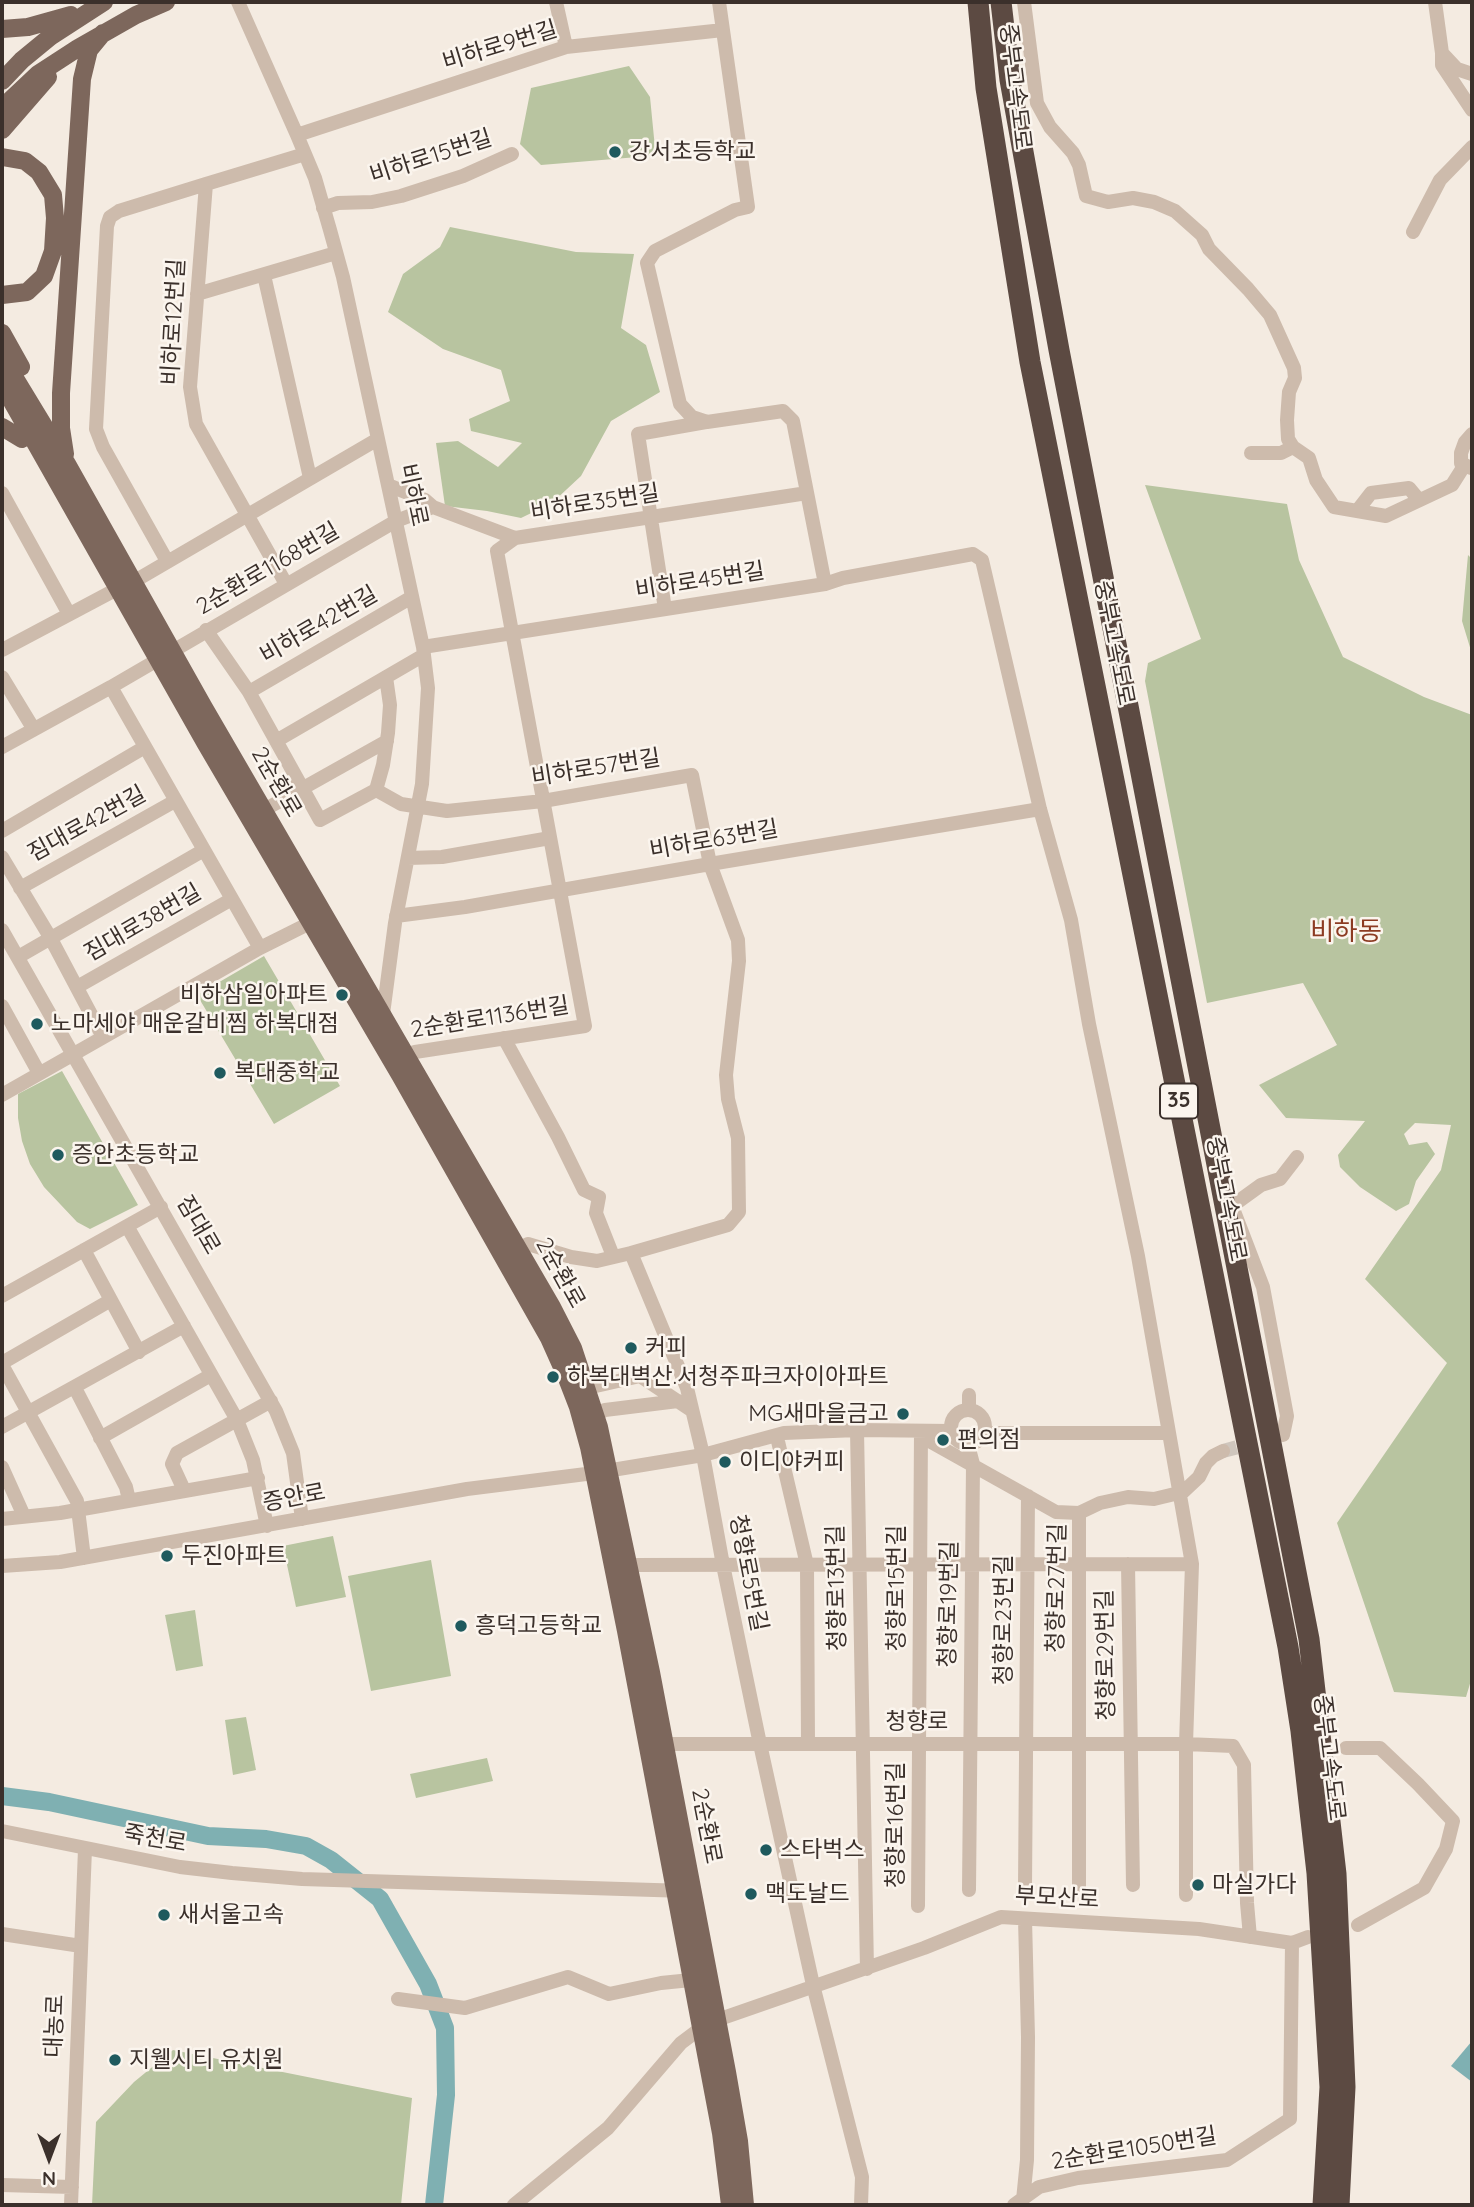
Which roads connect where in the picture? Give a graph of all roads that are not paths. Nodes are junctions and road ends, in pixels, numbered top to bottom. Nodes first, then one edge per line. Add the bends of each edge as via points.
1 (100, 2) edge
2 (239, 2) edge
3 (556, 2) edge
4 (719, 2) edge
5 (978, 2) edge
6 (1001, 2) edge
7 (1024, 2) edge
8 (1435, 2) edge
9 (162, 3) edge
10 (2, 29) edge
11 (723, 30) junction
12 (103, 33) junction
13 (566, 47) junction
14 (78, 48) junction
15 (1442, 53) junction
16 (2, 71) edge
17 (1472, 74) edge
18 (2, 81) edge
19 (2, 108) edge
20 (1472, 110) edge
21 (2, 131) edge
22 (297, 135) junction
23 (1472, 147) edge
24 (305, 154) junction
25 (512, 154) dead end
26 (2, 157) edge
27 (206, 184) junction
28 (324, 208) junction
29 (1413, 232) dead end
30 (336, 253) junction
31 (264, 275) junction
32 (197, 294) junction
33 (2, 295) edge
34 (2, 333) edge
35 (2, 357) edge
36 (2, 384) edge
37 (2, 405) edge
38 (707, 422) junction
39 (2, 427) edge
40 (1472, 434) edge
41 (22, 439) junction
42 (378, 439) junction
43 (1293, 447) junction
44 (1251, 453) dead end
45 (67, 464) junction
46 (1468, 467) edge
47 (50, 471) junction
48 (310, 478) junction
49 (388, 485) junction
50 (2, 493) edge
51 (807, 493) junction
52 (1419, 500) junction
53 (433, 507) junction
54 (1357, 511) junction
55 (247, 515) junction
56 (651, 517) junction
57 (396, 521) junction
58 (515, 538) junction
59 (167, 561) junction
60 (286, 584) junction
61 (825, 584) junction
62 (125, 585) junction
63 (412, 597) junction
64 (666, 610) junction
65 (69, 614) junction
66 (206, 630) junction
67 (513, 634) junction
68 (2, 650) edge
69 (423, 651) junction
70 (164, 656) junction
71 (2, 677) edge
72 (386, 677) junction
73 (111, 687) junction
74 (249, 692) junction
75 (33, 728) junction
76 (276, 741) junction
77 (387, 741) junction
78 (2, 747) edge
79 (145, 747) junction
80 (302, 789) junction
81 (376, 790) junction
82 (175, 801) junction
83 (543, 801) junction
84 (417, 808) junction
85 (1040, 809) junction
86 (264, 810) junction
87 (2, 831) edge
88 (550, 838) junction
89 (204, 850) junction
90 (2, 857) edge
91 (408, 858) junction
92 (710, 864) junction
93 (20, 888) junction
94 (559, 890) junction
95 (232, 899) junction
96 (397, 916) junction
97 (312, 922) junction
98 (2, 930) edge
99 (50, 937) junction
100 (260, 948) junction
101 (18, 957) junction
102 (77, 987) junction
103 (2, 1006) edge
104 (383, 1014) junction
105 (7, 1027) edge
106 (103, 1037) junction
107 (504, 1038) junction
108 (73, 1053) junction
109 (399, 1057) junction
110 (39, 1073) junction
111 (2, 1095) edge
112 (1297, 1157) dead end
113 (161, 1207) junction
114 (127, 1226) junction
115 (518, 1249) junction
116 (84, 1250) junction
117 (631, 1253) junction
118 (613, 1256) junction
119 (2, 1296) edge
120 (111, 1300) junction
121 (184, 1326) junction
122 (139, 1352) junction
123 (2, 1364) edge
124 (211, 1375) junction
125 (75, 1388) junction
126 (587, 1388) junction
127 (969, 1395) dead end
128 (271, 1401) junction
129 (678, 1401) junction
130 (691, 1410) junction
131 (969, 1410) junction
132 (28, 1412) junction
133 (596, 1414) junction
134 (237, 1420) junction
135 (2, 1427) edge
136 (857, 1430) junction
137 (921, 1431) junction
138 (952, 1431) junction
139 (985, 1433) junction
140 (1169, 1433) junction
141 (1283, 1434) dead end
142 (777, 1437) junction
143 (100, 1438) junction
144 (968, 1445) junction
145 (1223, 1451) tunnel mouth
146 (703, 1455) junction
147 (973, 1464) junction
148 (2, 1467) edge
149 (601, 1472) junction
150 (258, 1478) junction
151 (184, 1490) junction
152 (1180, 1493) junction
153 (1028, 1496) junction
154 (129, 1500) junction
155 (78, 1510) junction
156 (1079, 1513) junction
157 (24, 1517) junction
158 (2, 1519) edge
159 (302, 1519) junction
160 (267, 1526) junction
161 (84, 1558) junction
162 (1027, 1564) junction
163 (1079, 1564) junction
164 (1128, 1564) junction
165 (1192, 1564) junction
166 (629, 1565) junction
167 (723, 1565) junction
168 (807, 1565) junction
169 (859, 1565) junction
170 (920, 1565) junction
171 (972, 1565) junction
172 (2, 1566) edge
173 (656, 1744) junction
174 (760, 1744) junction
175 (808, 1744) junction
176 (862, 1744) junction
177 (919, 1744) junction
178 (970, 1744) junction
179 (1026, 1744) junction
180 (1079, 1744) junction
181 (1130, 1744) junction
182 (1186, 1744) junction
183 (1346, 1748) dead end
184 (2, 1831) edge
185 (85, 1849) junction
186 (1133, 1885) dead end
187 (1025, 1887) dead end
188 (1079, 1888) dead end
189 (969, 1890) dead end
190 (684, 1891) junction
191 (1186, 1895) dead end
192 (918, 1906) dead end
193 (1025, 1919) junction
194 (1358, 1925) dead end
195 (2, 1934) edge
196 (1250, 1937) junction
197 (1308, 1937) dead end
198 (1292, 1943) junction
199 (81, 1946) junction
200 (867, 1969) junction
201 (691, 1980) junction
202 (813, 1985) junction
203 (398, 1999) dead end
204 (709, 2024) junction
205 (2, 2185) edge
206 (72, 2187) junction
207 (1018, 2203) edge
208 (71, 2205) edge
209 (514, 2205) edge
210 (730, 2205) edge
211 (745, 2205) edge
212 (861, 2205) edge
213 (1323, 2205) edge
214 (1339, 2205) edge

1 - 10 main road via 47,23
1 - 16 main road via 30,44
1 - 18 main road via 42,43
2 - 22 street, 비하로
3 - 13 street
4 - 11 street
5 - 213 highway, 중부고속도로 / 35 via 986,88 1030,362 1290,1659 1317,1874 1330,2087
6 - 214 highway, 중부고속도로 / 35 via 1010,80 1059,349 1309,1639 1336,1874 1345,2087
7 - 43 street via 1037,103 1073,153 1086,196 1108,202 1133,198 1175,211 1202,235 1209,249 1270,315 1294,368 1287,420
8 - 15 street
9 - 12 main road
11 - 13 street, 비하로9번길
11 - 38 street via 748,207 655,251 647,263 680,404 692,417
12 - 14 main road
12 - 45 main road via 89,50 82,79 61,382
13 - 22 street, 비하로9번길
14 - 19 main road via 38,74
14 - 21 main road
15 - 17 street via 1457,69
15 - 20 street via 1442,65
22 - 24 street, 비하로
23 - 29 street via 1440,180
24 - 27 street
24 - 28 street, 비하로
25 - 28 street, 비하로15번길 via 401,196
26 - 33 main road via 20,159 35,168 53,195 55,218 54,251 44,276 27,292
27 - 32 street, 비하로12번길
27 - 59 street via 119,211 107,226 96,429
28 - 30 street, 비하로
30 - 31 street
30 - 42 street, 비하로
31 - 32 street
31 - 48 street
32 - 55 street, 비하로12번길 via 190,387 196,424
34 - 45 main road, 2순환로 via 50,418
35 - 45 main road, 2순환로
36 - 47 main road, 2순환로
37 - 41 main road, 2순환로
38 - 51 street via 783,411 793,421
38 - 56 street via 638,434
39 - 41 main road
40 - 46 street via 1461,453 1461,463
41 - 47 main road, 2순환로
42 - 48 street
42 - 49 street, 비하로
43 - 44 street via 1281,453
43 - 54 street via 1309,458 1316,480 1335,507
45 - 62 main road, 2순환로
46 - 52 street via 1452,485
47 - 62 main road, 2순환로
48 - 55 street
49 - 53 street, 비하로35번길
49 - 57 street, 비하로
50 - 65 street
51 - 56 street, 비하로35번길
51 - 61 street
52 - 54 street via 1386,516
52 - 54 street via 1409,488 1371,493
53 - 57 street
53 - 58 street, 비하로35번길
55 - 59 street
55 - 60 street, 비하로12번길
56 - 58 street, 비하로35번길
56 - 64 street
57 - 60 street, 2순환로1168번길
57 - 63 street, 비하로
58 - 67 street via 497,551
59 - 62 street
60 - 66 street, 2순환로1168번길
61 - 64 street, 비하로45번길
61 - 85 street, 비하로45번길 via 973,554 982,560
62 - 65 street
62 - 70 main road, 2순환로
63 - 69 street, 비하로
63 - 74 street, 비하로42번길
64 - 67 street, 비하로45번길
65 - 68 street
66 - 70 street, 2순환로1168번길
66 - 74 street
67 - 69 street, 비하로45번길
67 - 83 street
69 - 72 street
69 - 84 street, 비하로 via 427,728
70 - 73 street, 2순환로1168번길
70 - 86 main road, 2순환로
70 - 97 main road, 2순환로
71 - 75 street
72 - 76 street
72 - 77 street via 390,705
73 - 75 street, 2순환로1168번길
73 - 79 street
74 - 76 street
75 - 78 street, 2순환로1168번길
76 - 80 street
77 - 80 street
77 - 81 street
79 - 82 street
79 - 87 street
80 - 81 street via 320,820
80 - 86 street
81 - 84 street, 비하로57번길
82 - 89 street
82 - 93 street, 짐대로42번길
83 - 84 street, 비하로57번길 via 447,811
83 - 88 street
83 - 92 street, 비하로57번길 via 692,775
84 - 91 street, 비하로
85 - 92 street, 비하로63번길
85 - 140 street via 1071,919
86 - 104 main road, 2순환로
88 - 91 street via 442,857
88 - 94 street
89 - 95 street
89 - 99 street
90 - 93 street
91 - 96 street, 비하로
92 - 94 street, 비하로63번길
92 - 117 street via 738,940 726,1075 738,1139 739,1212 728,1225
93 - 99 street
94 - 96 street, 비하로63번길
94 - 107 street, 2순환로1136번길 via 586,1026
95 - 100 street
95 - 102 street, 짐대로38번길
96 - 104 street, 비하로
97 - 100 street
97 - 109 main road, 2순환로
98 - 101 street, 짐대로
99 - 101 street
99 - 102 street
100 - 106 street
101 - 108 street, 짐대로
102 - 106 street
103 - 105 street
104 - 109 main road, 2순환로
105 - 110 street
106 - 108 street
107 - 109 street, 2순환로1136번길
107 - 118 street via 584,1190 599,1197 596,1213
108 - 110 street
108 - 113 street, 짐대로
109 - 115 main road, 2순환로
109 - 149 main road, 2순환로 via 549,1338
110 - 111 street
112 - 141 street via 1280,1179 1261,1185 1232,1206 1262,1287 1287,1416
113 - 114 street
113 - 128 street, 짐대로
114 - 116 street
114 - 121 street
115 - 118 street via 528,1244 597,1261
115 - 126 main road, 2순환로 via 573,1348
116 - 119 street
116 - 120 street
117 - 118 street
117 - 130 street, 청향로5번길 via 687,1388
120 - 122 street
120 - 123 street
121 - 122 street
121 - 124 street
122 - 125 street
123 - 132 street
124 - 134 street
124 - 143 street
125 - 132 street
125 - 143 street
126 - 129 street via 640,1376
126 - 133 main road, 2순환로
127 - 131 street
128 - 134 street
128 - 159 street, 짐대로 via 293,1453
129 - 130 street
129 - 133 street
130 - 146 street, 청향로5번길
131 - 138 street via 954,1417
131 - 139 street via 983,1418
132 - 135 street
132 - 155 street
133 - 149 main road, 2순환로
134 - 150 street
134 - 151 street via 177,1453 172,1464
136 - 137 street, 증안로
136 - 142 street, 증안로
136 - 169 street, 청향로13번길
137 - 138 street, 증안로
137 - 147 street
137 - 170 street, 청향로15번길
138 - 144 street
139 - 140 street
139 - 144 street
140 - 152 street
142 - 146 street, 증안로
142 - 168 street
143 - 154 street
144 - 147 street, 청향로19번길
145 - 152 street
146 - 149 street, 증안로
146 - 167 street, 청향로5번길
147 - 153 street
147 - 171 street, 청향로19번길
148 - 157 street
149 - 159 street, 증안로 via 467,1489
149 - 166 main road, 2순환로
149 - 173 main road, 2순환로
150 - 151 street
150 - 160 street
151 - 154 street
152 - 156 street, 청향로27번길 via 1154,1500 1128,1497
152 - 165 street
153 - 156 street via 1056,1512
153 - 162 street, 청향로23번길
154 - 155 street
155 - 157 street
155 - 161 street
156 - 163 street, 청향로27번길
157 - 158 street
159 - 160 street, 증안로
160 - 161 street, 증안로
161 - 172 street, 증안로
162 - 163 street
162 - 171 street
162 - 179 street, 청향로23번길
163 - 164 street
163 - 180 street, 청향로27번길
164 - 165 street
164 - 181 street, 청향로29번길
165 - 182 street
166 - 167 street
166 - 173 main road, 2순환로
167 - 168 street
167 - 174 street, 청향로5번길
168 - 169 street
168 - 175 street
169 - 170 street
169 - 176 street, 청향로13번길
170 - 171 street
170 - 177 street, 청향로15번길
171 - 178 street, 청향로19번길
173 - 174 street, 청향로
173 - 190 main road, 2순환로
174 - 175 street, 청향로
174 - 202 street, 청향로5번길
175 - 176 street, 청향로
176 - 177 street, 청향로
176 - 200 street, 청향로13번길
177 - 178 street, 청향로
177 - 192 street, 청향로16번길
178 - 179 street, 청향로
178 - 189 street, 청향로19번길
179 - 180 street, 청향로
179 - 187 street, 청향로23번길
180 - 181 street, 청향로
180 - 188 street, 청향로27번길
181 - 182 street, 청향로
181 - 186 street, 청향로29번길
182 - 191 street
182 - 196 street, 청향로 via 1233,1746 1244,1765
183 - 194 street via 1380,1748 1453,1821 1446,1849 1424,1888
184 - 185 street, 죽천로
185 - 190 street, 죽천로 via 180,1867 302,1879
185 - 199 street, 대농로
190 - 201 main road, 2순환로
190 - 204 main road, 2순환로
193 - 196 street, 부모산로 via 1199,1929
193 - 200 street, 부모산로 via 1001,1917
193 - 207 street via 1027,2160
195 - 199 street
196 - 198 street, 부모산로
197 - 198 street, 부모산로
198 - 207 street, 2순환로1050번길 via 1290,2119 1227,2160 1078,2178 1039,2187
199 - 206 street, 대농로
200 - 202 street, 부모산로
201 - 203 street via 610,1994 568,1977 465,2008
201 - 204 main road, 2순환로
202 - 204 street, 부모산로
202 - 212 street via 862,2177
204 - 209 street via 681,2043 608,2128
204 - 210 main road, 2순환로
204 - 211 main road, 2순환로 via 739,2141
205 - 206 street
206 - 208 street, 대농로

